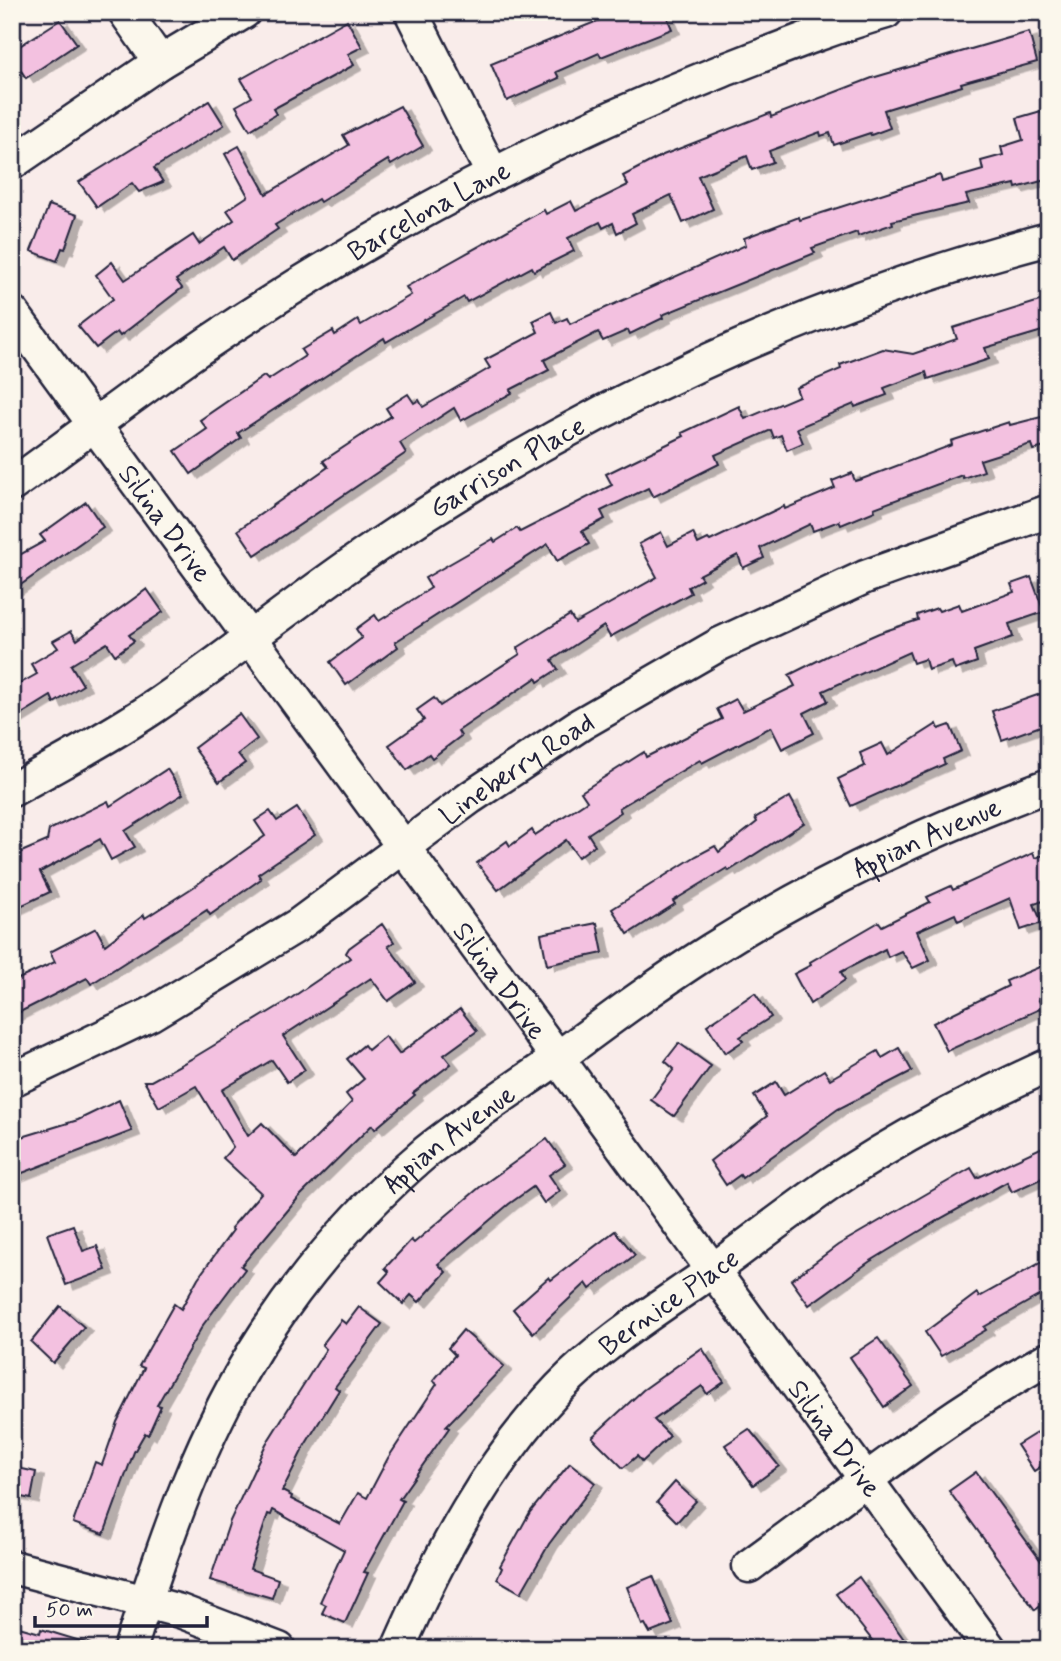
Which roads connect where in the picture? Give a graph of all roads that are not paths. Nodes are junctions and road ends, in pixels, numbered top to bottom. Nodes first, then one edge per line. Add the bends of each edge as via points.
1 (125, 12) edge
2 (244, 12) edge
3 (411, 12) edge
4 (886, 12) edge
5 (160, 62) junction
6 (12, 163) edge
7 (493, 175) junction
8 (1049, 239) edge
9 (12, 312) edge
10 (96, 425) junction
11 (12, 485) edge
12 (1049, 511) edge
13 (250, 636) junction
14 (1049, 785) edge
15 (12, 790) edge
16 (402, 846) junction
17 (557, 1058) junction
18 (1049, 1065) edge
19 (12, 1080) edge
20 (713, 1270) junction
21 (1049, 1358) edge
22 (867, 1480) junction
23 (750, 1566) dead end
24 (12, 1567) edge
25 (145, 1602) junction
26 (131, 1649) edge
27 (279, 1649) edge
28 (398, 1649) edge
29 (990, 1649) edge

1 - 5 street
2 - 5 street
3 - 7 street
4 - 7 street, Barcelona Lane via 654,98
5 - 6 street
7 - 10 street, Barcelona Lane via 338,260 208,343
8 - 13 street, Garrison Place via 894,284 656,383 489,475 378,545
9 - 10 street, Silina Drive
10 - 11 street, Barcelona Lane
10 - 13 street, Silina Drive
12 - 16 street, Lineberry Road via 865,577 720,643 581,724
13 - 15 street, Garrison Place via 151,709
13 - 16 street, Silina Drive
14 - 17 street, Appian Avenue via 981,811 821,886 712,949
16 - 17 street, Silina Drive
16 - 19 street, Lineberry Road via 298,925 151,1014
17 - 20 street, Silina Drive
17 - 25 street, Appian Avenue via 427,1152 355,1221 309,1275 265,1334 206,1438
18 - 20 street, Bernice Place via 902,1139 830,1184
20 - 22 street, Silina Drive
20 - 28 street, Bernice Place via 613,1341 559,1388 496,1466 454,1531
21 - 22 street via 1001,1385
22 - 23 street
22 - 29 street, Silina Drive
24 - 25 street
25 - 26 street, Appian Avenue
25 - 27 street

